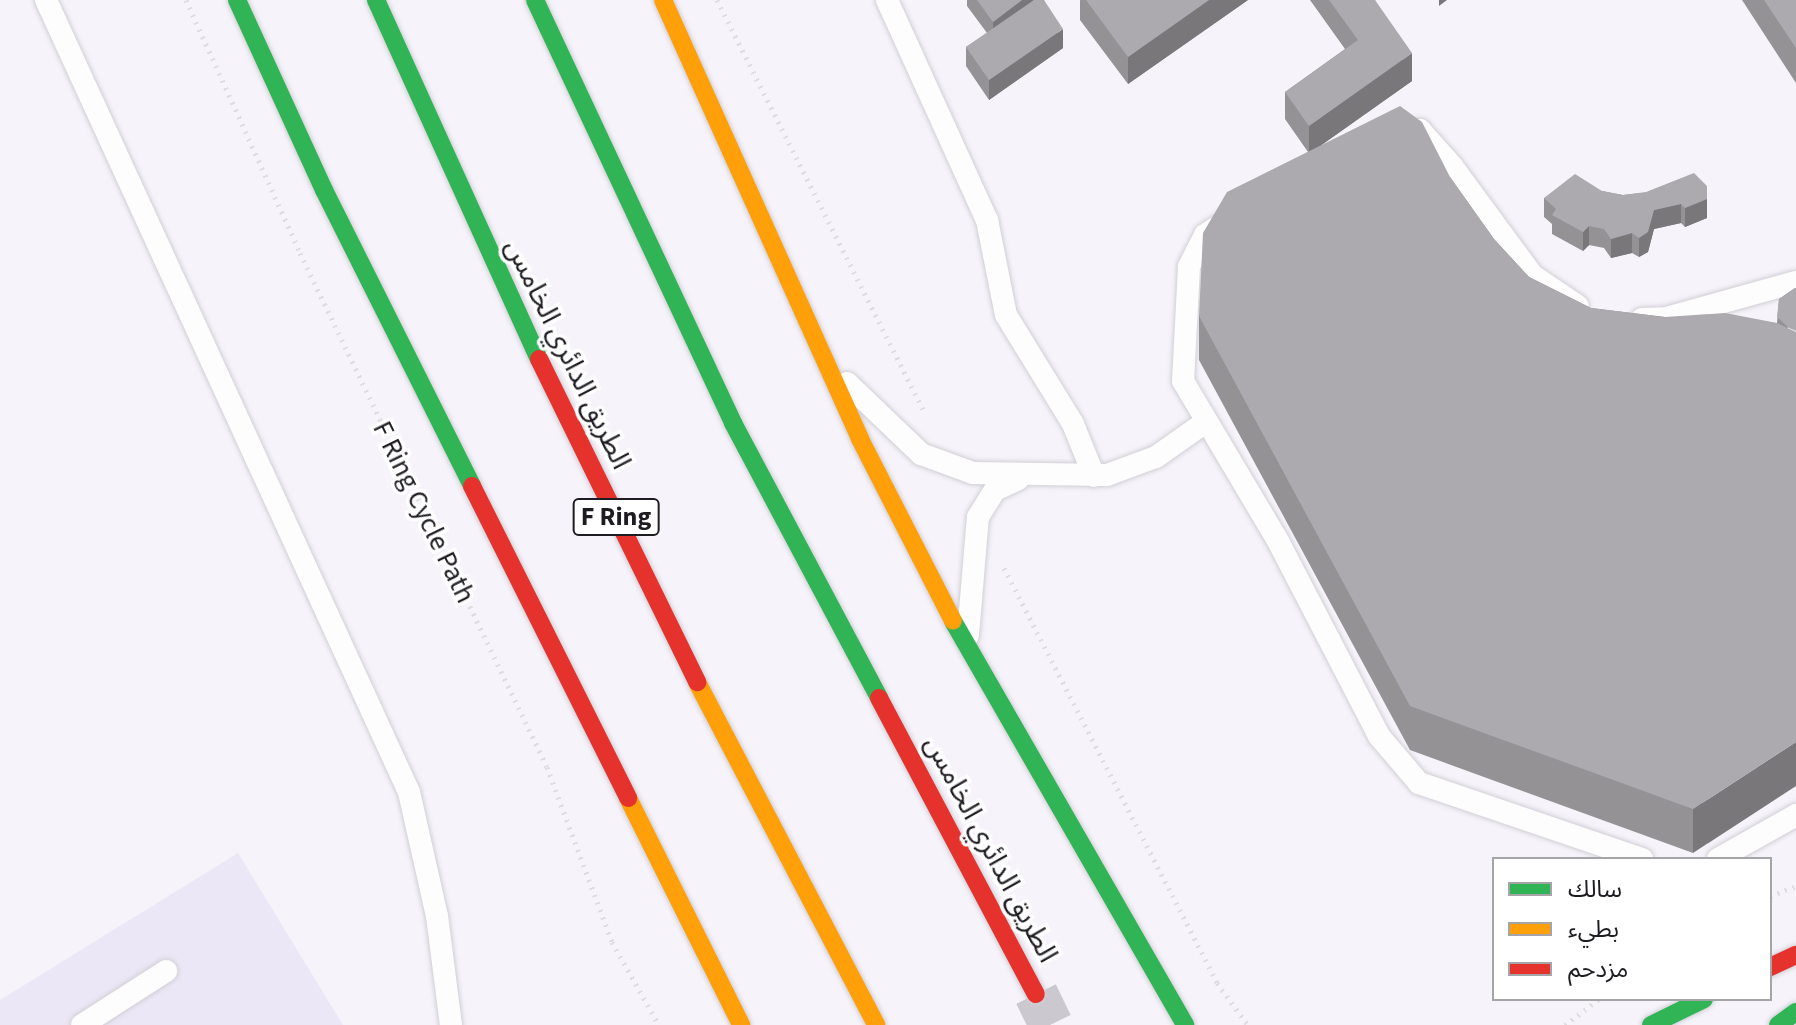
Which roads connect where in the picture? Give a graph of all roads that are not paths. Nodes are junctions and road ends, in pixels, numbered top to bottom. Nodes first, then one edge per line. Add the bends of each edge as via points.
1 (46, 0) edge
2 (237, 0) edge
3 (376, 0) edge
4 (535, 0) edge
5 (663, 0) edge
6 (887, 0) edge
7 (1391, 137) edge
8 (1250, 206) edge
9 (1796, 282) edge
10 (1595, 311) edge
11 (1625, 319) edge
12 (826, 362) junction
13 (1204, 423) junction
14 (1094, 476) junction
15 (1024, 478) junction
16 (967, 649) junction
17 (1796, 815) edge
18 (1636, 857) edge
19 (1722, 857) edge
20 (688, 914) junction
21 (1796, 955) edge
22 (1772, 966) edge
23 (166, 971) dead end
24 (1036, 994) tunnel mouth
25 (1700, 1001) edge
26 (1796, 1012) edge
27 (82, 1025) edge
28 (451, 1025) edge
29 (741, 1025) edge
30 (763, 1025) edge
31 (876, 1025) edge
32 (1183, 1025) edge
33 (1651, 1025) edge
34 (1778, 1025) edge

1 - 28 lane via 409,792 437,916
2 - 20 highway via 345,232
3 - 31 highway, الطريق الدائري الخامس / F Ring via 516,313 725,740
4 - 24 highway, الطريق الدائري الخامس via 733,423
5 - 12 highway
6 - 14 lane via 987,220 1006,315 1073,424
7 - 10 lane via 1420,130 1532,275
8 - 13 lane via 1205,235 1189,267 1183,381
9 - 11 lane via 1666,318
12 - 15 lane via 938,464 954,471
12 - 16 highway
13 - 14 lane via 1156,457
13 - 18 lane via 1279,543 1379,736 1419,783
14 - 15 lane
15 - 16 lane via 995,490 978,517
16 - 32 highway
17 - 19 lane
20 - 29 highway
20 - 30 highway
21 - 22 highway
23 - 27 lane
25 - 33 highway
26 - 34 highway

